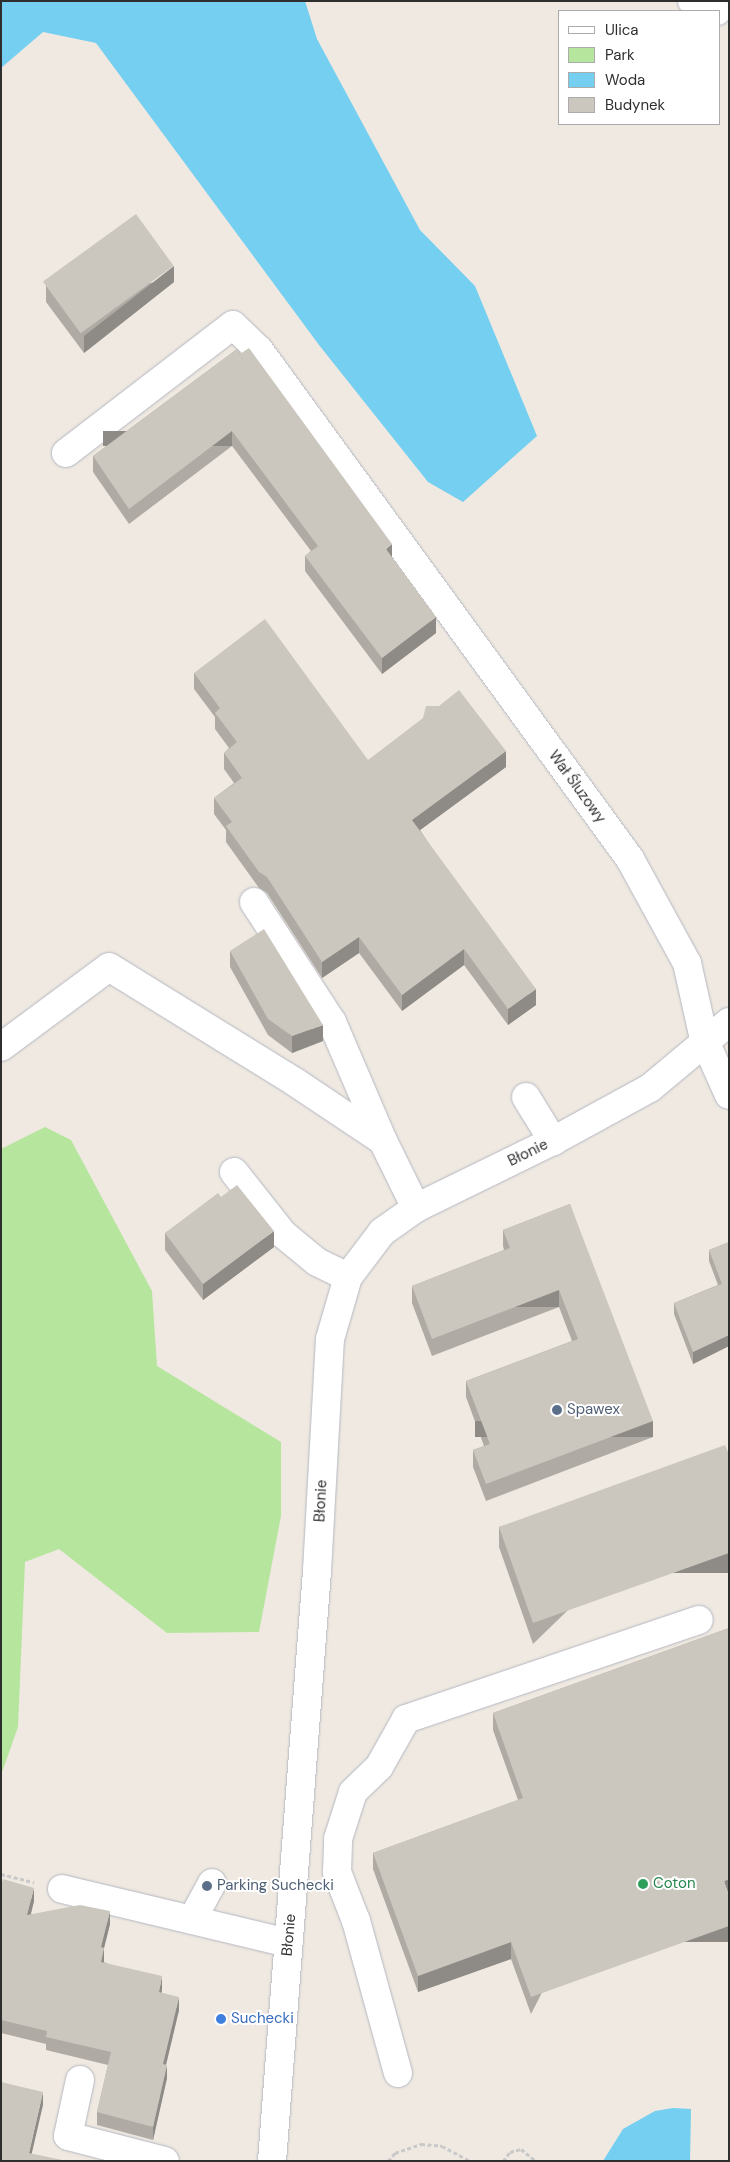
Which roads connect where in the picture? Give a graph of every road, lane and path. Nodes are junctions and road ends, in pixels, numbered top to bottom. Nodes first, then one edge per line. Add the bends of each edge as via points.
1 (692, 1) edge
2 (713, 10) edge
3 (66, 453) dead end
4 (254, 902) dead end
5 (729, 1022) edge
6 (704, 1039) junction
7 (1, 1048) edge
8 (729, 1095) edge
9 (526, 1097) dead end
10 (383, 1141) junction
11 (553, 1141) junction
12 (234, 1172) dead end
13 (416, 1208) junction
14 (348, 1277) junction
15 (699, 1620) dead end
16 (212, 1882) dead end
17 (62, 1889) dead end
18 (192, 1920) junction
19 (288, 1943) junction
20 (398, 2073) dead end
21 (80, 2080) dead end
22 (165, 2161) edge
23 (272, 2161) edge
24 (388, 2161) edge
25 (470, 2161) edge
26 (502, 2161) edge
27 (536, 2161) edge

1 - 2 street
3 - 6 street, Wał Śluzowy via 233,325 265,357 630,859 686,963
4 - 10 street via 332,1022
5 - 6 street, Błonie
6 - 8 street, Wał Śluzowy
6 - 11 street, Błonie via 650,1088
7 - 10 street via 109,967
9 - 11 street
10 - 13 street
11 - 13 street, Błonie
12 - 14 street via 283,1234 317,1262
13 - 14 street, Błonie via 382,1232
14 - 19 street, Błonie via 330,1339 317,1571
15 - 20 street via 406,1719 379,1767 353,1792 338,1839 338,1872 356,1920
16 - 18 street
17 - 18 street
18 - 19 street
19 - 23 street, Błonie
21 - 22 street via 68,2136
24 - 25 path via 395,2154 421,2144 442,2146
26 - 27 path via 510,2152 521,2149

